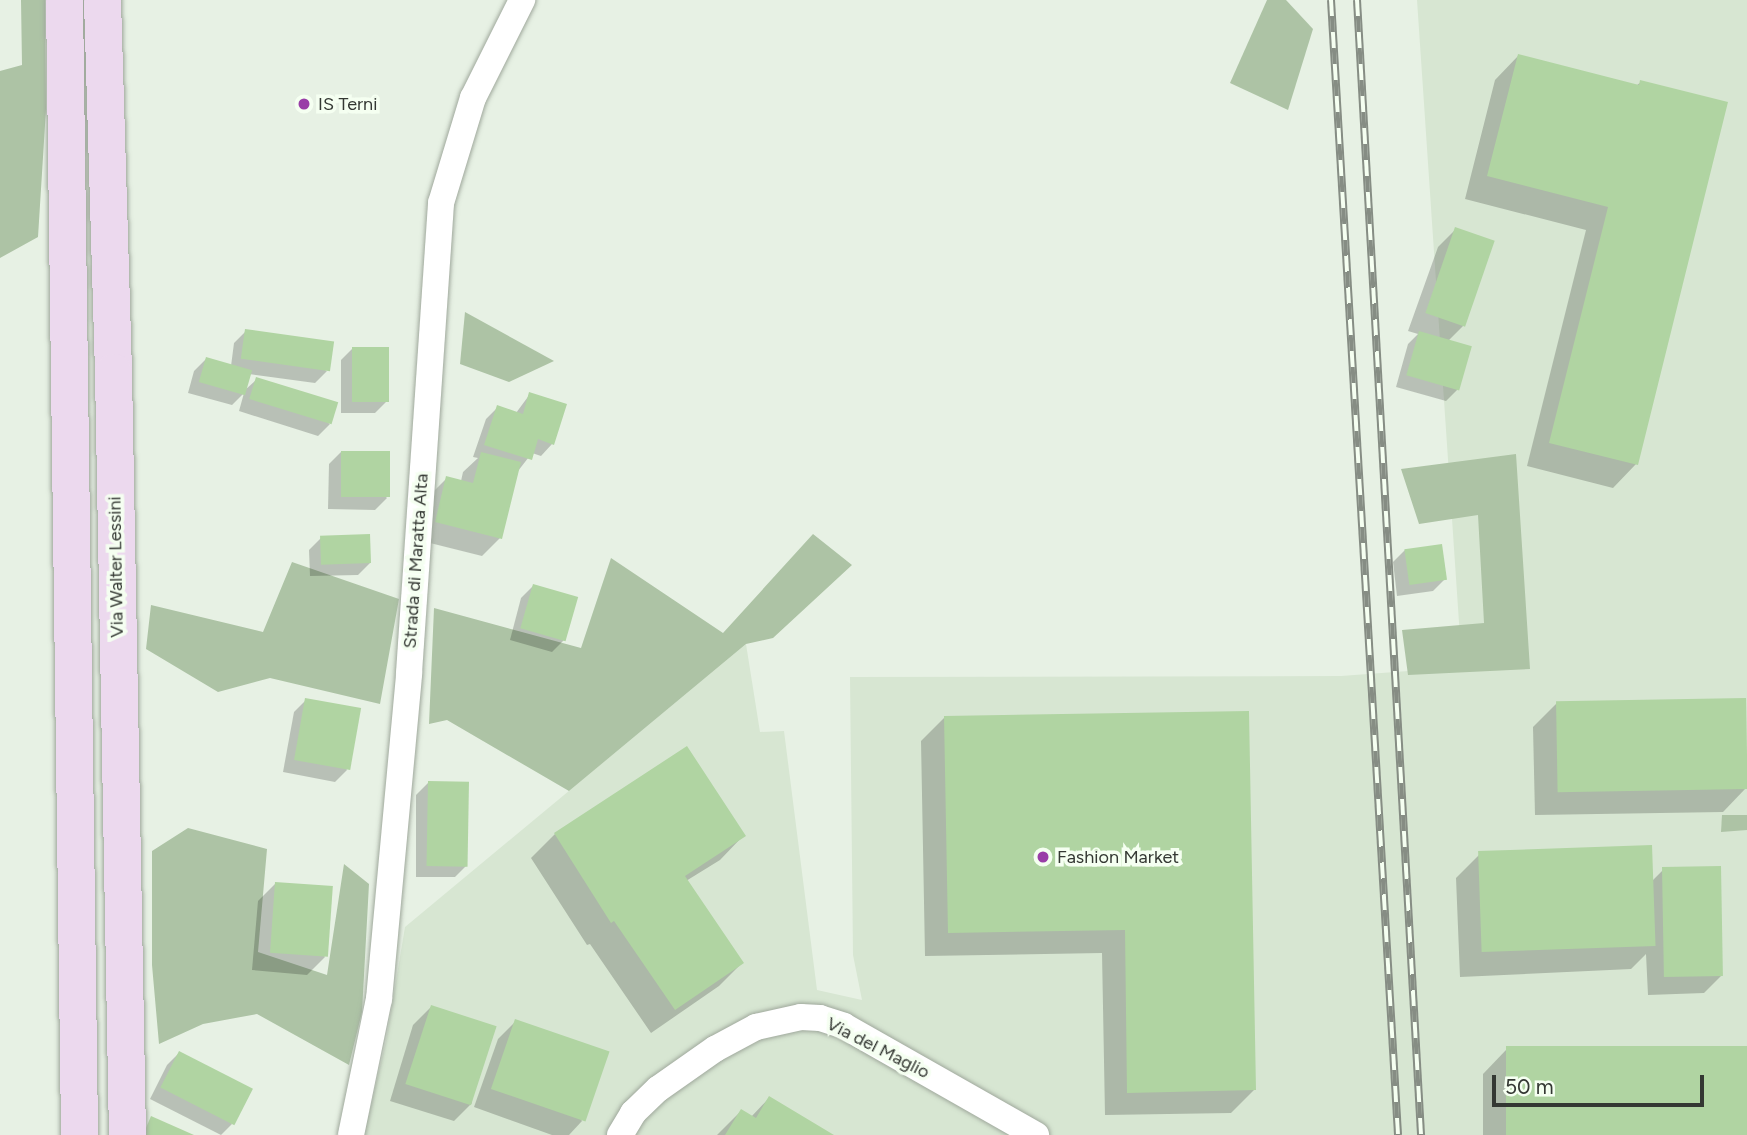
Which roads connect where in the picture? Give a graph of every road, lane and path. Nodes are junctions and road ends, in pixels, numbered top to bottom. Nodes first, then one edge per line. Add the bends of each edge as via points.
1 (64, 0) edge
2 (102, 0) edge
3 (522, 0) edge
4 (79, 1135) edge
5 (127, 1135) edge
6 (351, 1135) edge
7 (620, 1135) edge
8 (1036, 1135) edge

1 - 4 main road
2 - 5 main road, Via Walter Lessini
3 - 6 street, Strada di Maratta Alta via 473,99 441,203 409,673 379,999
7 - 8 street, Via del Maglio via 658,1088 715,1049 757,1027 801,1017 844,1026

